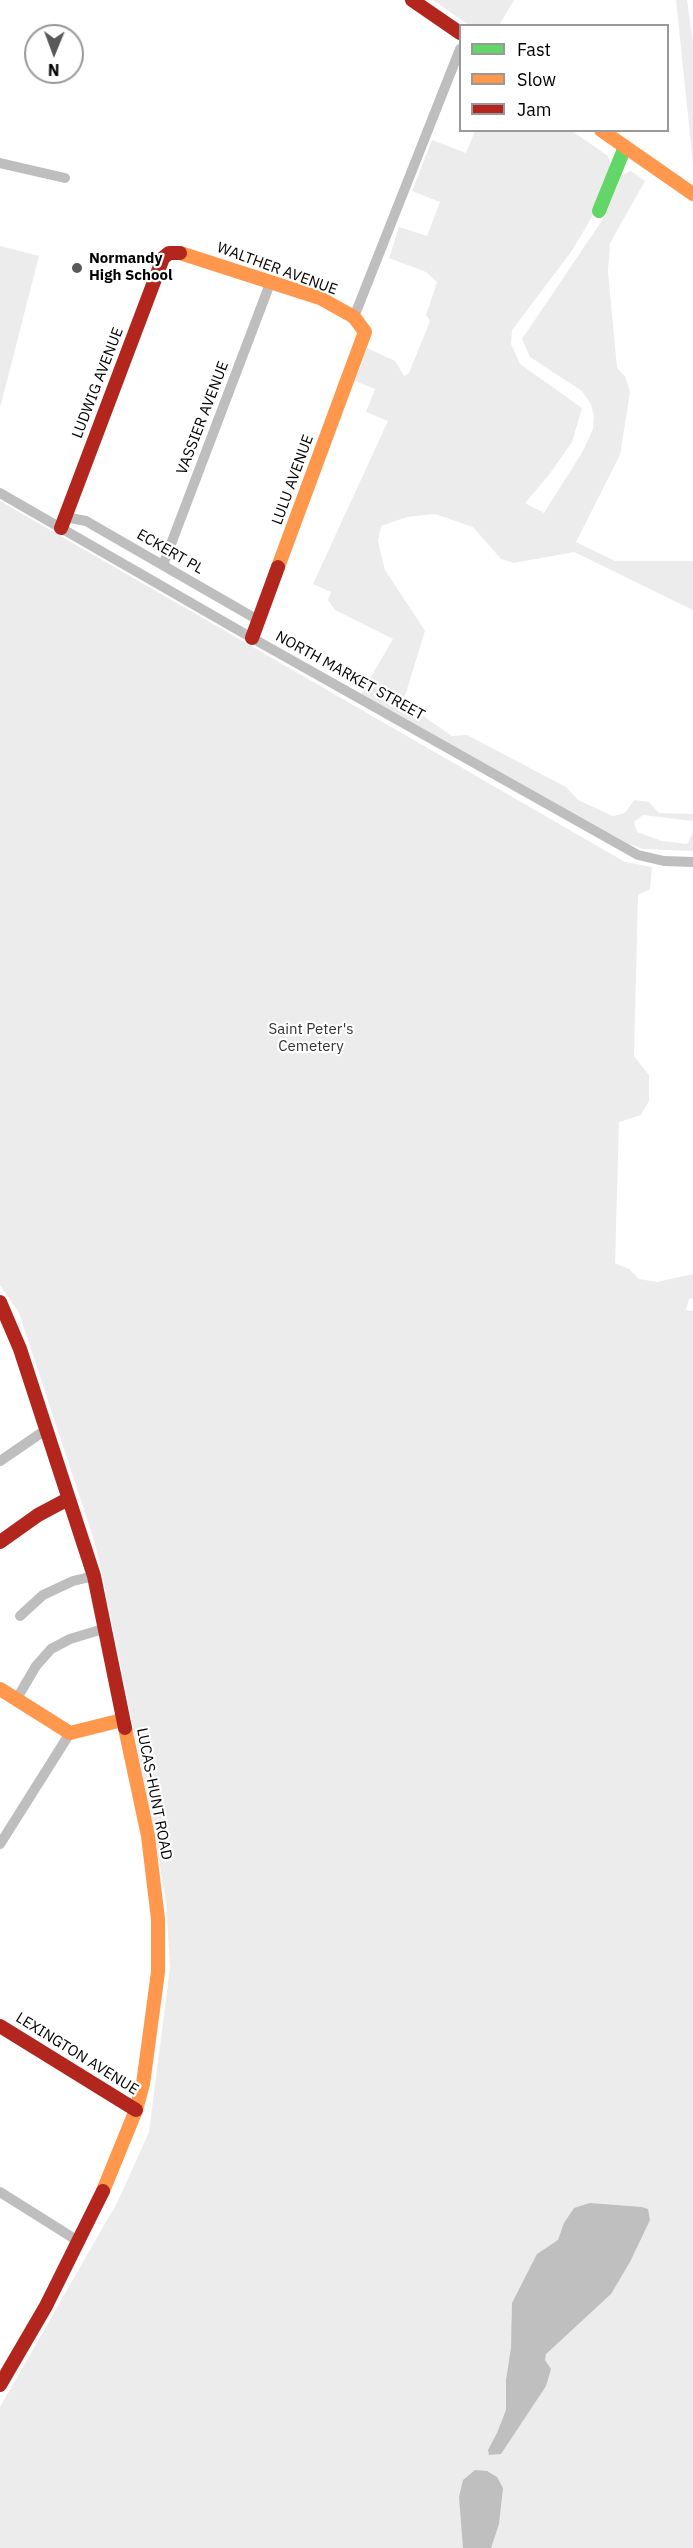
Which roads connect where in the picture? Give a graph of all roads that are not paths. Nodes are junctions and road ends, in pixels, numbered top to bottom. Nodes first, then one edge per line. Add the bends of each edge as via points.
1 (412, 0) edge
2 (459, 32) edge
3 (459, 53) edge
4 (604, 132) edge
5 (625, 147) junction
6 (0, 163) edge
7 (65, 178) dead end
8 (693, 194) edge
9 (599, 211) dead end
10 (169, 253) joint
11 (272, 281) junction
12 (354, 317) junction
13 (365, 332) joint
14 (0, 493) edge
15 (63, 523) junction
16 (163, 565) junction
17 (258, 620) junction
18 (252, 638) junction
19 (693, 861) edge
20 (2, 1308) edge
21 (46, 1429) junction
22 (0, 1461) edge
23 (68, 1499) junction
24 (0, 1542) edge
25 (94, 1576) junction
26 (20, 1616) dead end
27 (103, 1629) junction
28 (0, 1689) edge
29 (16, 1700) junction
30 (122, 1719) junction
31 (70, 1733) junction
32 (0, 1844) edge
33 (0, 2026) edge
34 (136, 2110) junction
35 (0, 2192) edge
36 (78, 2241) junction
37 (5, 2365) edge
38 (0, 2385) edge

1 - 2 main road
3 - 12 street
4 - 5 main road
5 - 8 main road
5 - 9 main road
6 - 7 street
10 - 11 main road, WALTHER AVENUE via 178,252
10 - 15 main road, LUDWIG AVENUE via 163,258
11 - 12 main road, WALTHER AVENUE via 320,298
11 - 16 street, VASSIER AVENUE
12 - 13 main road, WALTHER AVENUE
13 - 17 main road, LULU AVENUE
14 - 15 street, NORTH MARKET STREET
15 - 16 street, ECKERT PL via 86,521
15 - 18 street, NORTH MARKET STREET
16 - 17 street, ECKERT PL
17 - 18 main road, LULU AVENUE
18 - 19 street, NORTH MARKET STREET via 638,855 664,861
20 - 21 main road, LUCAS-HUNT ROAD
21 - 22 street
21 - 23 main road, LUCAS-HUNT ROAD
23 - 24 main road
23 - 25 main road, LUCAS-HUNT ROAD
25 - 26 street via 43,1595
25 - 27 main road, LUCAS-HUNT ROAD
27 - 29 street via 51,1649 36,1665
27 - 30 main road, LUCAS-HUNT ROAD
28 - 29 main road
29 - 31 main road
30 - 31 main road
30 - 34 main road, LUCAS-HUNT ROAD via 148,1836 158,1919 158,1972
31 - 32 street
33 - 34 main road, LEXINGTON AVENUE
34 - 36 main road, LUCAS-HUNT ROAD via 113,2171
35 - 36 street
36 - 37 main road, LUCAS-HUNT ROAD via 46,2306
37 - 38 main road, LUCAS-HUNT ROAD

